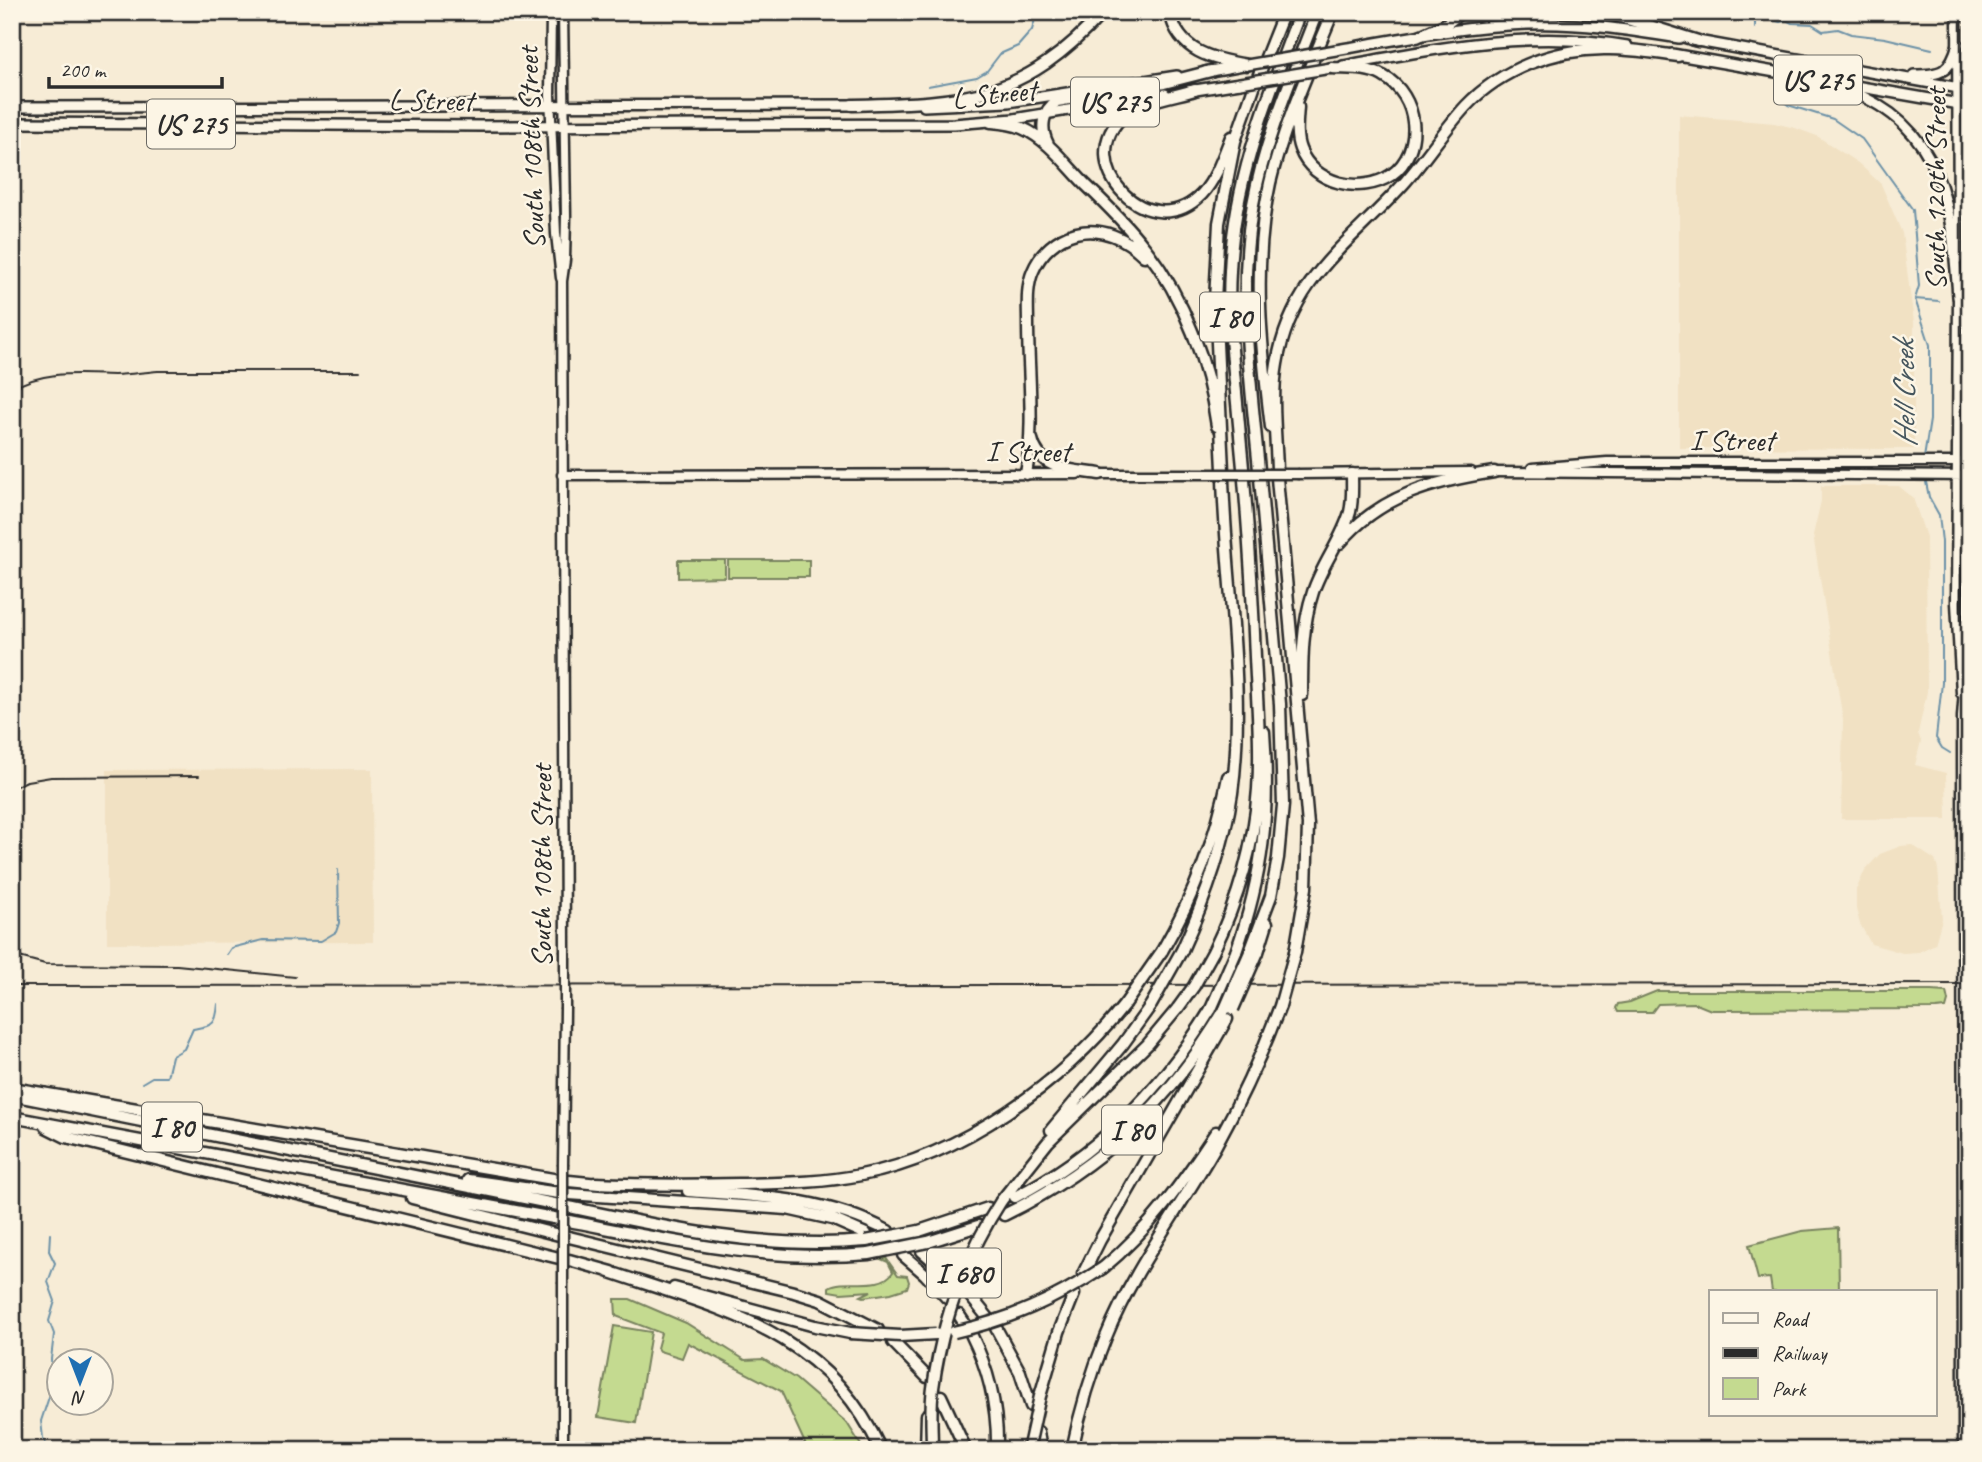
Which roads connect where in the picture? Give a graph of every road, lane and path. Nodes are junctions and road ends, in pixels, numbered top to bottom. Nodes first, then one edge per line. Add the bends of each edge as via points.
1 (551, 12) edge
2 (563, 12) edge
3 (1103, 12) edge
4 (1170, 12) edge
5 (1277, 12) edge
6 (1284, 12) edge
7 (1300, 12) edge
8 (1317, 12) edge
9 (1333, 12) edge
10 (1461, 12) edge
11 (1605, 12) edge
12 (1957, 12) edge
13 (1417, 37) junction
14 (1698, 41) junction
15 (1272, 43) junction
16 (1958, 44) junction
17 (1678, 55) junction
18 (1247, 65) junction
19 (1331, 68) junction
20 (1211, 71) junction
21 (1885, 74) junction
22 (1812, 79) junction
23 (1958, 88) junction
24 (1195, 90) junction
25 (1970, 90) edge
26 (1298, 98) junction
27 (1958, 104) junction
28 (852, 105) junction
29 (551, 106) junction
30 (564, 106) junction
31 (1970, 106) edge
32 (12, 107) edge
33 (1046, 113) junction
34 (1242, 119) junction
35 (991, 122) junction
36 (12, 123) edge
37 (553, 125) junction
38 (565, 126) junction
39 (1050, 148) junction
40 (562, 281) junction
41 (1171, 288) junction
42 (1958, 297) junction
43 (1030, 432) junction
44 (1957, 462) junction
45 (1970, 463) edge
46 (1494, 472) junction
47 (1026, 474) junction
48 (1100, 474) junction
49 (1352, 474) junction
50 (562, 475) junction
51 (1223, 476) junction
52 (1277, 476) junction
53 (1957, 476) junction
54 (1970, 476) edge
55 (1970, 542) edge
56 (1327, 561) junction
57 (1254, 631) junction
58 (1236, 697) junction
59 (1962, 702) junction
60 (1304, 769) junction
61 (1229, 1009) junction
62 (12, 1088) edge
63 (1241, 1095) junction
64 (12, 1096) edge
65 (12, 1117) edge
66 (33, 1121) junction
67 (333, 1158) junction
68 (1028, 1163) junction
69 (333, 1178) junction
70 (595, 1184) junction
71 (1015, 1197) dead end
72 (988, 1208) dead end
73 (1004, 1215) dead end
74 (978, 1226) dead end
75 (888, 1231) dead end
76 (866, 1237) junction
77 (922, 1251) dead end
78 (902, 1255) dead end
79 (607, 1271) junction
80 (1083, 1274) dead end
81 (954, 1279) dead end
82 (967, 1292) dead end
83 (1074, 1294) dead end
84 (947, 1298) dead end
85 (989, 1319) dead end
86 (996, 1328) dead end
87 (878, 1330) dead end
88 (954, 1332) dead end
89 (936, 1334) dead end
90 (971, 1334) dead end
91 (893, 1342) dead end
92 (927, 1377) dead end
93 (937, 1393) junction
94 (1031, 1406) dead end
95 (1038, 1432) dead end
96 (1028, 1448) edge
97 (929, 1449) edge
98 (563, 1450) edge
99 (881, 1450) edge
100 (966, 1450) edge
101 (998, 1450) edge
102 (1041, 1450) edge
103 (1072, 1450) edge
104 (1963, 1450) edge

1 - 29 main road, South 108th Street
2 - 30 main road, South 108th Street
3 - 28 highway via 1059,55 1000,88 939,102
4 - 18 highway via 1180,38 1189,47 1218,60
5 - 15 highway
6 - 15 highway
7 - 57 highway, I 80 via 1251,144 1231,248 1230,321
8 - 61 highway, I 80, bridge via 1272,131 1251,217 1246,312 1283,760 1281,832 1271,896 1254,952
9 - 26 highway
10 - 13 highway
11 - 14 highway
12 - 16 main road, South 120th Street
13 - 14 main road, L Street / US 275 via 1550,23
13 - 18 main road, L Street / US 275, bridge
14 - 21 main road, L Street / US 275
15 - 34 highway
16 - 21 main road via 1950,65 1940,73
16 - 23 main road, South 120th Street
17 - 19 main road, L Street / US 275 via 1590,41 1528,39 1470,44
17 - 22 main road, L Street / US 275
17 - 52 highway via 1607,48 1553,55 1516,70 1466,106 1406,180 1314,275 1294,309 1277,362
18 - 20 main road, L Street / US 275
19 - 24 main road, L Street / US 275, bridge
19 - 26 highway via 1374,72 1406,96 1414,126 1412,141 1407,157 1391,174 1353,186 1318,173 1304,157 1298,140
20 - 28 main road, L Street / US 275 via 995,103
20 - 33 highway via 1061,100
21 - 23 main road, L Street / US 275
22 - 27 main road, L Street / US 275
22 - 42 main road via 1874,103 1924,149 1950,209
23 - 25 main road, L Street / US 275
23 - 27 main road, South 120th Street
24 - 33 main road, L Street / US 275
24 - 34 highway via 1136,107 1113,129 1108,144 1109,172 1114,185 1136,204 1168,211 1194,201 1214,177
26 - 52 highway via 1270,185 1261,249 1261,327
27 - 31 main road, L Street / US 275
27 - 42 main road, South 120th Street
28 - 30 main road, L Street / US 275
29 - 30 main road, L Street / US 275
29 - 32 main road, L Street / US 275
29 - 37 main road, South 108th Street
30 - 38 main road, South 108th Street
33 - 35 main road, L Street / US 275
33 - 39 highway via 1043,131
34 - 51 highway via 1227,177 1216,258
35 - 38 main road, L Street / US 275
35 - 39 highway via 1023,128
36 - 37 main road, L Street / US 275
37 - 38 main road, L Street / US 275
37 - 40 main road, South 108th Street
38 - 40 main road, South 108th Street
39 - 41 highway via 1129,229
40 - 50 main road, South 108th Street
41 - 43 highway via 1138,249 1108,233 1069,235 1044,253 1028,293
41 - 51 highway via 1208,377
42 - 44 main road, South 120th Street
43 - 47 highway
43 - 48 highway via 1035,450 1046,463
44 - 45 main road, I Street
44 - 46 main road, I Street via 1608,463
44 - 53 main road, South 120th Street
46 - 49 main road, I Street
46 - 53 main road, I Street
46 - 56 highway via 1443,481 1399,497 1363,519
47 - 48 main road, I Street
47 - 50 main road, I Street
48 - 49 main road, I Street, bridge
49 - 56 highway via 1350,513
50 - 98 main road, South 108th Street, bridge
51 - 58 highway
52 - 60 highway
53 - 54 main road, I Street
53 - 59 main road, South 120th Street via 1957,635
55 - 59 main road, South 120th Street
56 - 60 highway via 1313,591 1305,627
57 - 68 highway, bridge via 1259,765 1255,822 1237,896 1199,979 1178,1008
57 - 71 highway, I 80, bridge via 1264,724 1266,811 1259,875 1237,952 1211,1009 1169,1070 1128,1117 1069,1166
58 - 68 highway, bridge via 1235,762 1225,828 1210,882 1182,950 1123,1044
58 - 70 highway, bridge via 1230,767 1213,838 1192,896 1162,951 1125,1004 1096,1039 1026,1098 954,1142 864,1175 810,1182
59 - 104 main road, South 120th Street
60 - 63 highway, bridge via 1308,825 1304,909 1280,1006
61 - 73 highway, I 80 via 1194,1059 1135,1127 1080,1171
61 - 80 highway
62 - 70 highway
63 - 88 highway, bridge via 1166,1206 1103,1268 1026,1311
63 - 103 highway via 1107,1335
64 - 67 highway, I 80
65 - 66 highway, I 80
66 - 69 highway, I 80
66 - 79 highway via 66,1137
67 - 76 highway via 564,1194 787,1209 832,1219
67 - 76 highway, I 80 via 720,1236 830,1244
68 - 93 highway, I 680, bridge via 1007,1187 957,1289 942,1340
69 - 74 highway, I 80, bridge via 753,1253 869,1254
69 - 87 highway via 794,1292
70 - 75 highway via 793,1199 849,1213
72 - 76 highway, I 80, bridge via 919,1231
77 - 81 highway
78 - 84 highway
79 - 89 highway, bridge via 815,1326 900,1336
79 - 99 highway via 745,1319 785,1339 833,1378 861,1413
82 - 85 highway
83 - 96 highway, bridge
86 - 94 highway via 1020,1372
90 - 101 highway via 988,1379
91 - 92 highway
93 - 97 highway, I 680, bridge
93 - 100 highway
95 - 102 highway

